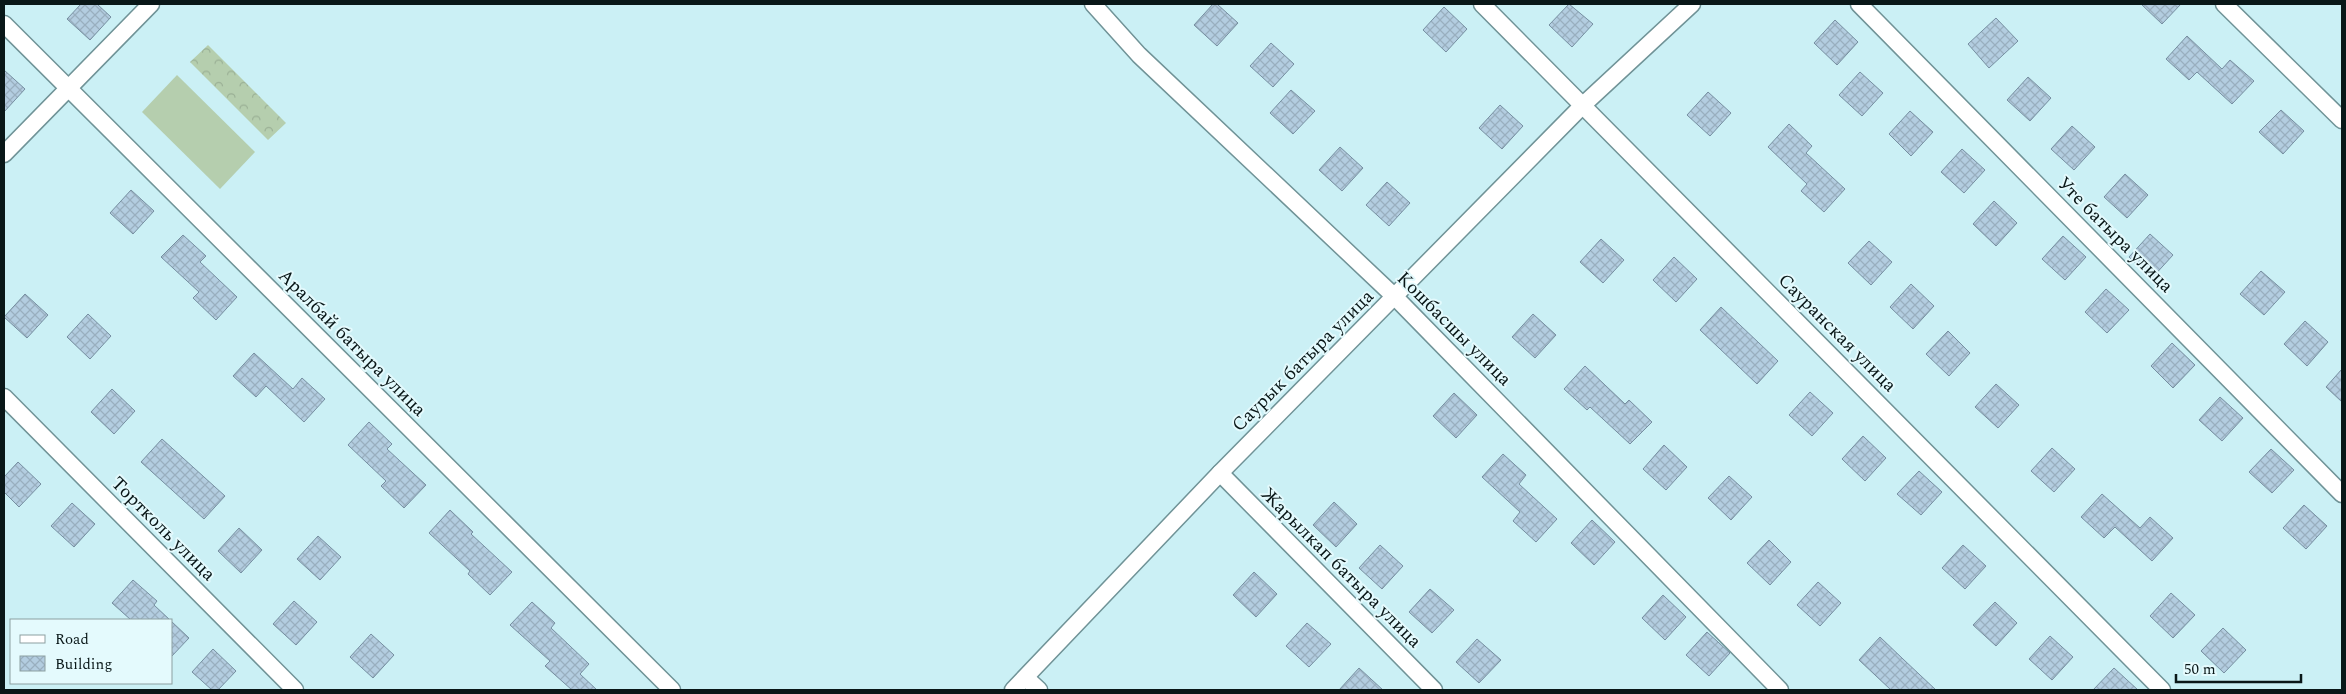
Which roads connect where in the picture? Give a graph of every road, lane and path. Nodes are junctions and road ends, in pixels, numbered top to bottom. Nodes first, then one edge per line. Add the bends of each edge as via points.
1 (151, 4) edge
2 (1093, 4) edge
3 (1482, 4) edge
4 (1692, 4) edge
5 (1858, 4) edge
6 (2224, 4) edge
7 (4, 24) edge
8 (67, 88) junction
9 (1583, 105) junction
10 (2342, 120) edge
11 (4, 154) edge
12 (1395, 297) junction
13 (4, 397) edge
14 (1220, 473) junction
15 (2342, 494) edge
16 (1026, 678) junction
17 (295, 690) edge
18 (672, 690) edge
19 (1013, 690) edge
20 (1039, 690) edge
21 (1434, 690) edge
22 (1780, 690) edge
23 (2162, 690) edge

1 - 8 street
2 - 12 street, Кошбасшы улица via 1139,55
3 - 9 street, Сауранская улица
4 - 9 street, Саурык батыра улица
5 - 15 street, Уте батыра улица
6 - 10 street
7 - 8 street, Аралбай батыра улица
8 - 11 street
8 - 18 street, Аралбай батыра улица
9 - 12 street, Саурык батыра улица
9 - 23 street, Сауранская улица
12 - 14 street, Саурык батыра улица
12 - 22 street, Кошбасшы улица
13 - 17 street, Тортколь улица
14 - 16 street, Саурык батыра улица
14 - 21 street, Жарылкап батыра улица
16 - 19 street, Саурык батыра улица
16 - 20 street

